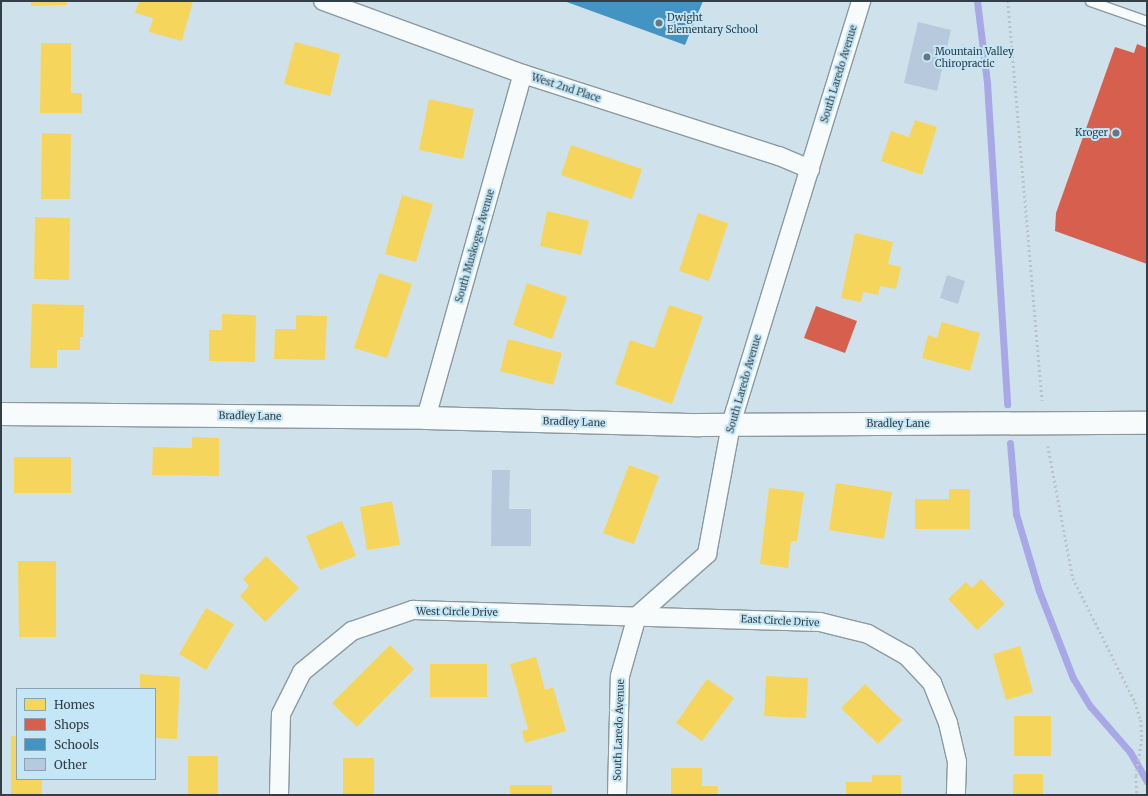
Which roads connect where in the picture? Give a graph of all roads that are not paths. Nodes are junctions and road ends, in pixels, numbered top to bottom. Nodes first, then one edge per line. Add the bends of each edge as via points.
1 (323, 1) edge
2 (861, 1) edge
3 (1090, 1) edge
4 (1147, 21) edge
5 (523, 74) junction
6 (810, 169) junction
7 (1, 414) edge
8 (426, 418) junction
9 (1147, 423) edge
10 (731, 424) junction
11 (637, 616) junction
12 (279, 795) edge
13 (617, 795) edge
14 (956, 795) edge

1 - 5 street, West 2nd Place
2 - 6 street, South Laredo Avenue
3 - 4 lane
5 - 6 street, West 2nd Place via 779,156
5 - 8 street, South Muskogee Avenue
6 - 10 street, South Laredo Avenue
7 - 8 street, Bradley Lane
8 - 10 street, Bradley Lane
9 - 10 street, Bradley Lane
10 - 11 street, South Laredo Avenue via 706,554
11 - 12 street, West Circle Drive via 413,610 352,630 302,672 281,714
11 - 13 street, South Laredo Avenue via 620,676
11 - 14 street, East Circle Drive via 820,622 868,634 907,656 932,683 948,723 957,762

